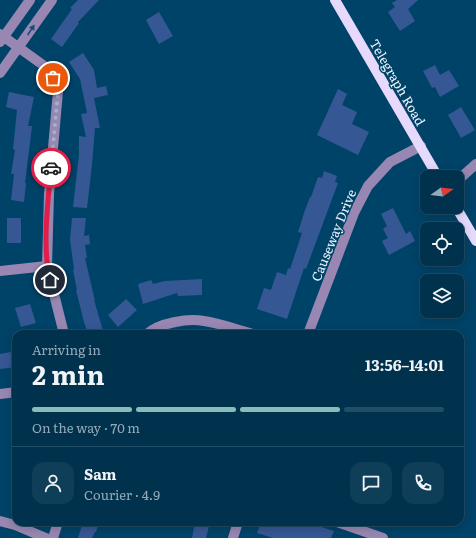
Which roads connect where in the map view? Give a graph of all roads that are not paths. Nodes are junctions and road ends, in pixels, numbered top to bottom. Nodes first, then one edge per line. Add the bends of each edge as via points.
1 (30, 0) edge
2 (52, 0) edge
3 (335, 0) edge
4 (1, 38) edge
5 (19, 47) junction
6 (0, 73) edge
7 (421, 146) junction
8 (476, 164) edge
9 (434, 170) edge
10 (464, 175) edge
11 (460, 214) edge
12 (476, 241) edge
13 (47, 266) junction
14 (0, 271) edge
15 (63, 330) edge
16 (152, 330) edge
17 (238, 330) edge
18 (310, 330) edge
19 (12, 392) edge
20 (0, 394) edge
21 (0, 521) edge
22 (12, 524) edge
23 (17, 526) edge
24 (57, 526) edge
25 (237, 526) edge
26 (348, 526) edge
27 (46, 538) edge
28 (53, 538) edge
29 (233, 538) edge
30 (383, 538) edge

1 - 4 street
5 -> 2 street
3 - 7 main road, Telegraph Road
4 - 5 street
5 - 6 street
5 - 13 street via 43,65 53,78 58,92 49,194
7 - 9 main road, Telegraph Road
7 - 18 street, Causeway Drive via 390,162 368,186 354,213
8 - 10 street
11 - 12 main road
13 - 14 street
13 - 15 street
16 - 17 street via 172,322 203,321
19 - 20 street
21 - 22 street
23 - 27 street
24 - 28 street
25 - 29 street
26 - 30 street

